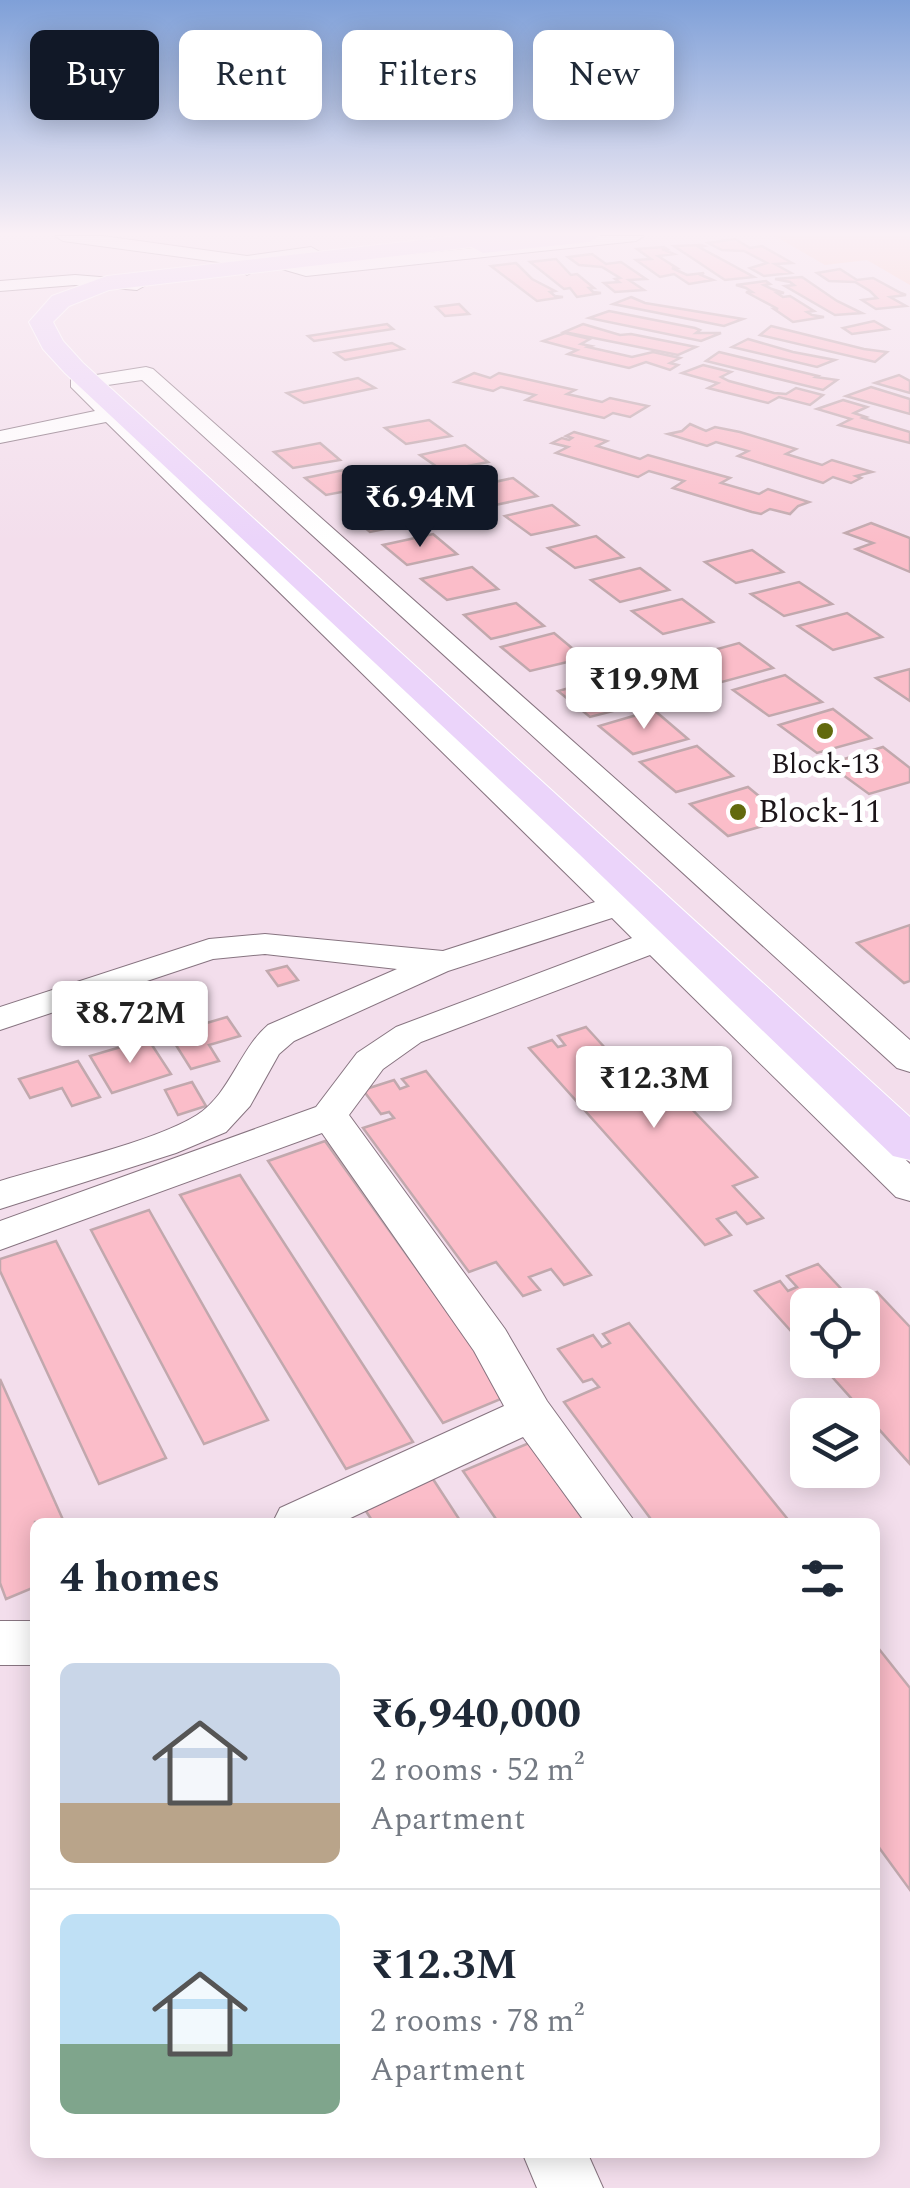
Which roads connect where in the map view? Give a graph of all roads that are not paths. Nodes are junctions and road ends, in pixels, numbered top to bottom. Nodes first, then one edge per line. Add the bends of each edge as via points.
1 (49, 338) edge
2 (78, 338) edge
3 (100, 378) junction
4 (113, 421) junction
5 (0, 437) edge
6 (644, 912) junction
7 (446, 960) junction
8 (0, 1019) edge
9 (910, 1060) edge
10 (910, 1100) edge
11 (330, 1116) junction
12 (910, 1144) edge
13 (910, 1187) edge
14 (0, 1195) edge
15 (0, 1236) edge
16 (531, 1413) junction
17 (306, 1518) edge
18 (608, 1518) edge
19 (30, 1643) edge
20 (0, 1644) edge
21 (556, 2158) edge
22 (571, 2188) edge

1 - 3 main road
2 - 3 main road
3 - 4 street via 78,383
3 - 6 main road
3 - 9 street via 146,373
3 - 10 main road
4 - 5 street
4 - 6 street
6 - 7 street
6 - 11 street via 645,945 394,1042 356,1072
6 - 12 main road
6 - 13 street
7 - 8 street via 238,944
7 - 14 street via 280,1033 212,1123
11 - 15 street
11 - 16 street via 490,1340
16 - 17 street
16 - 18 street
19 - 20 street
21 - 22 street

